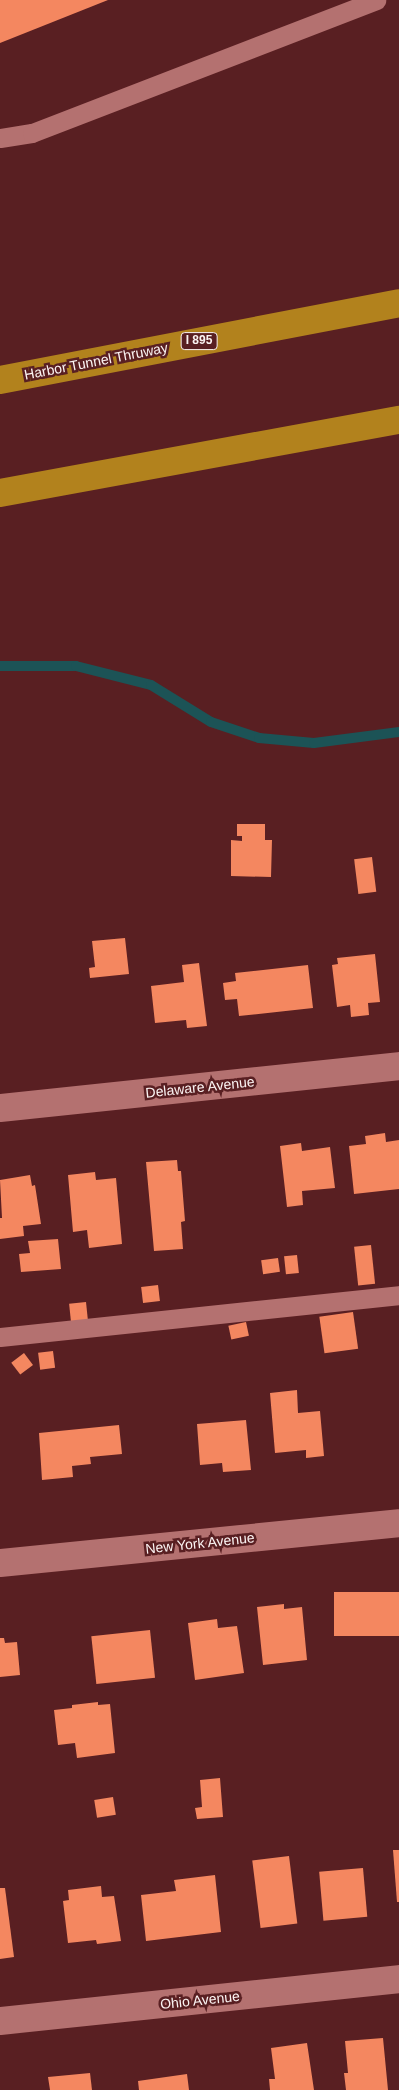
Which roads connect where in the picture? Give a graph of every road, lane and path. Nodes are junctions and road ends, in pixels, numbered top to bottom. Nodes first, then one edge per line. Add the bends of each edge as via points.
1 (376, 0) edge
2 (0, 138) edge
3 (399, 303) edge
4 (0, 380) edge
5 (399, 420) edge
6 (0, 493) edge
7 (399, 1066) edge
8 (0, 1108) edge
9 (399, 1295) edge
10 (0, 1337) edge
11 (399, 1523) edge
12 (0, 1563) edge
13 (399, 1979) edge
14 (0, 2021) edge

1 - 2 lane via 32,133
3 - 4 highway, Harbor Tunnel Thruway / I 895
5 - 6 highway
7 - 8 street, Delaware Avenue
9 - 10 lane
11 - 12 street, New York Avenue
13 - 14 street, Ohio Avenue

